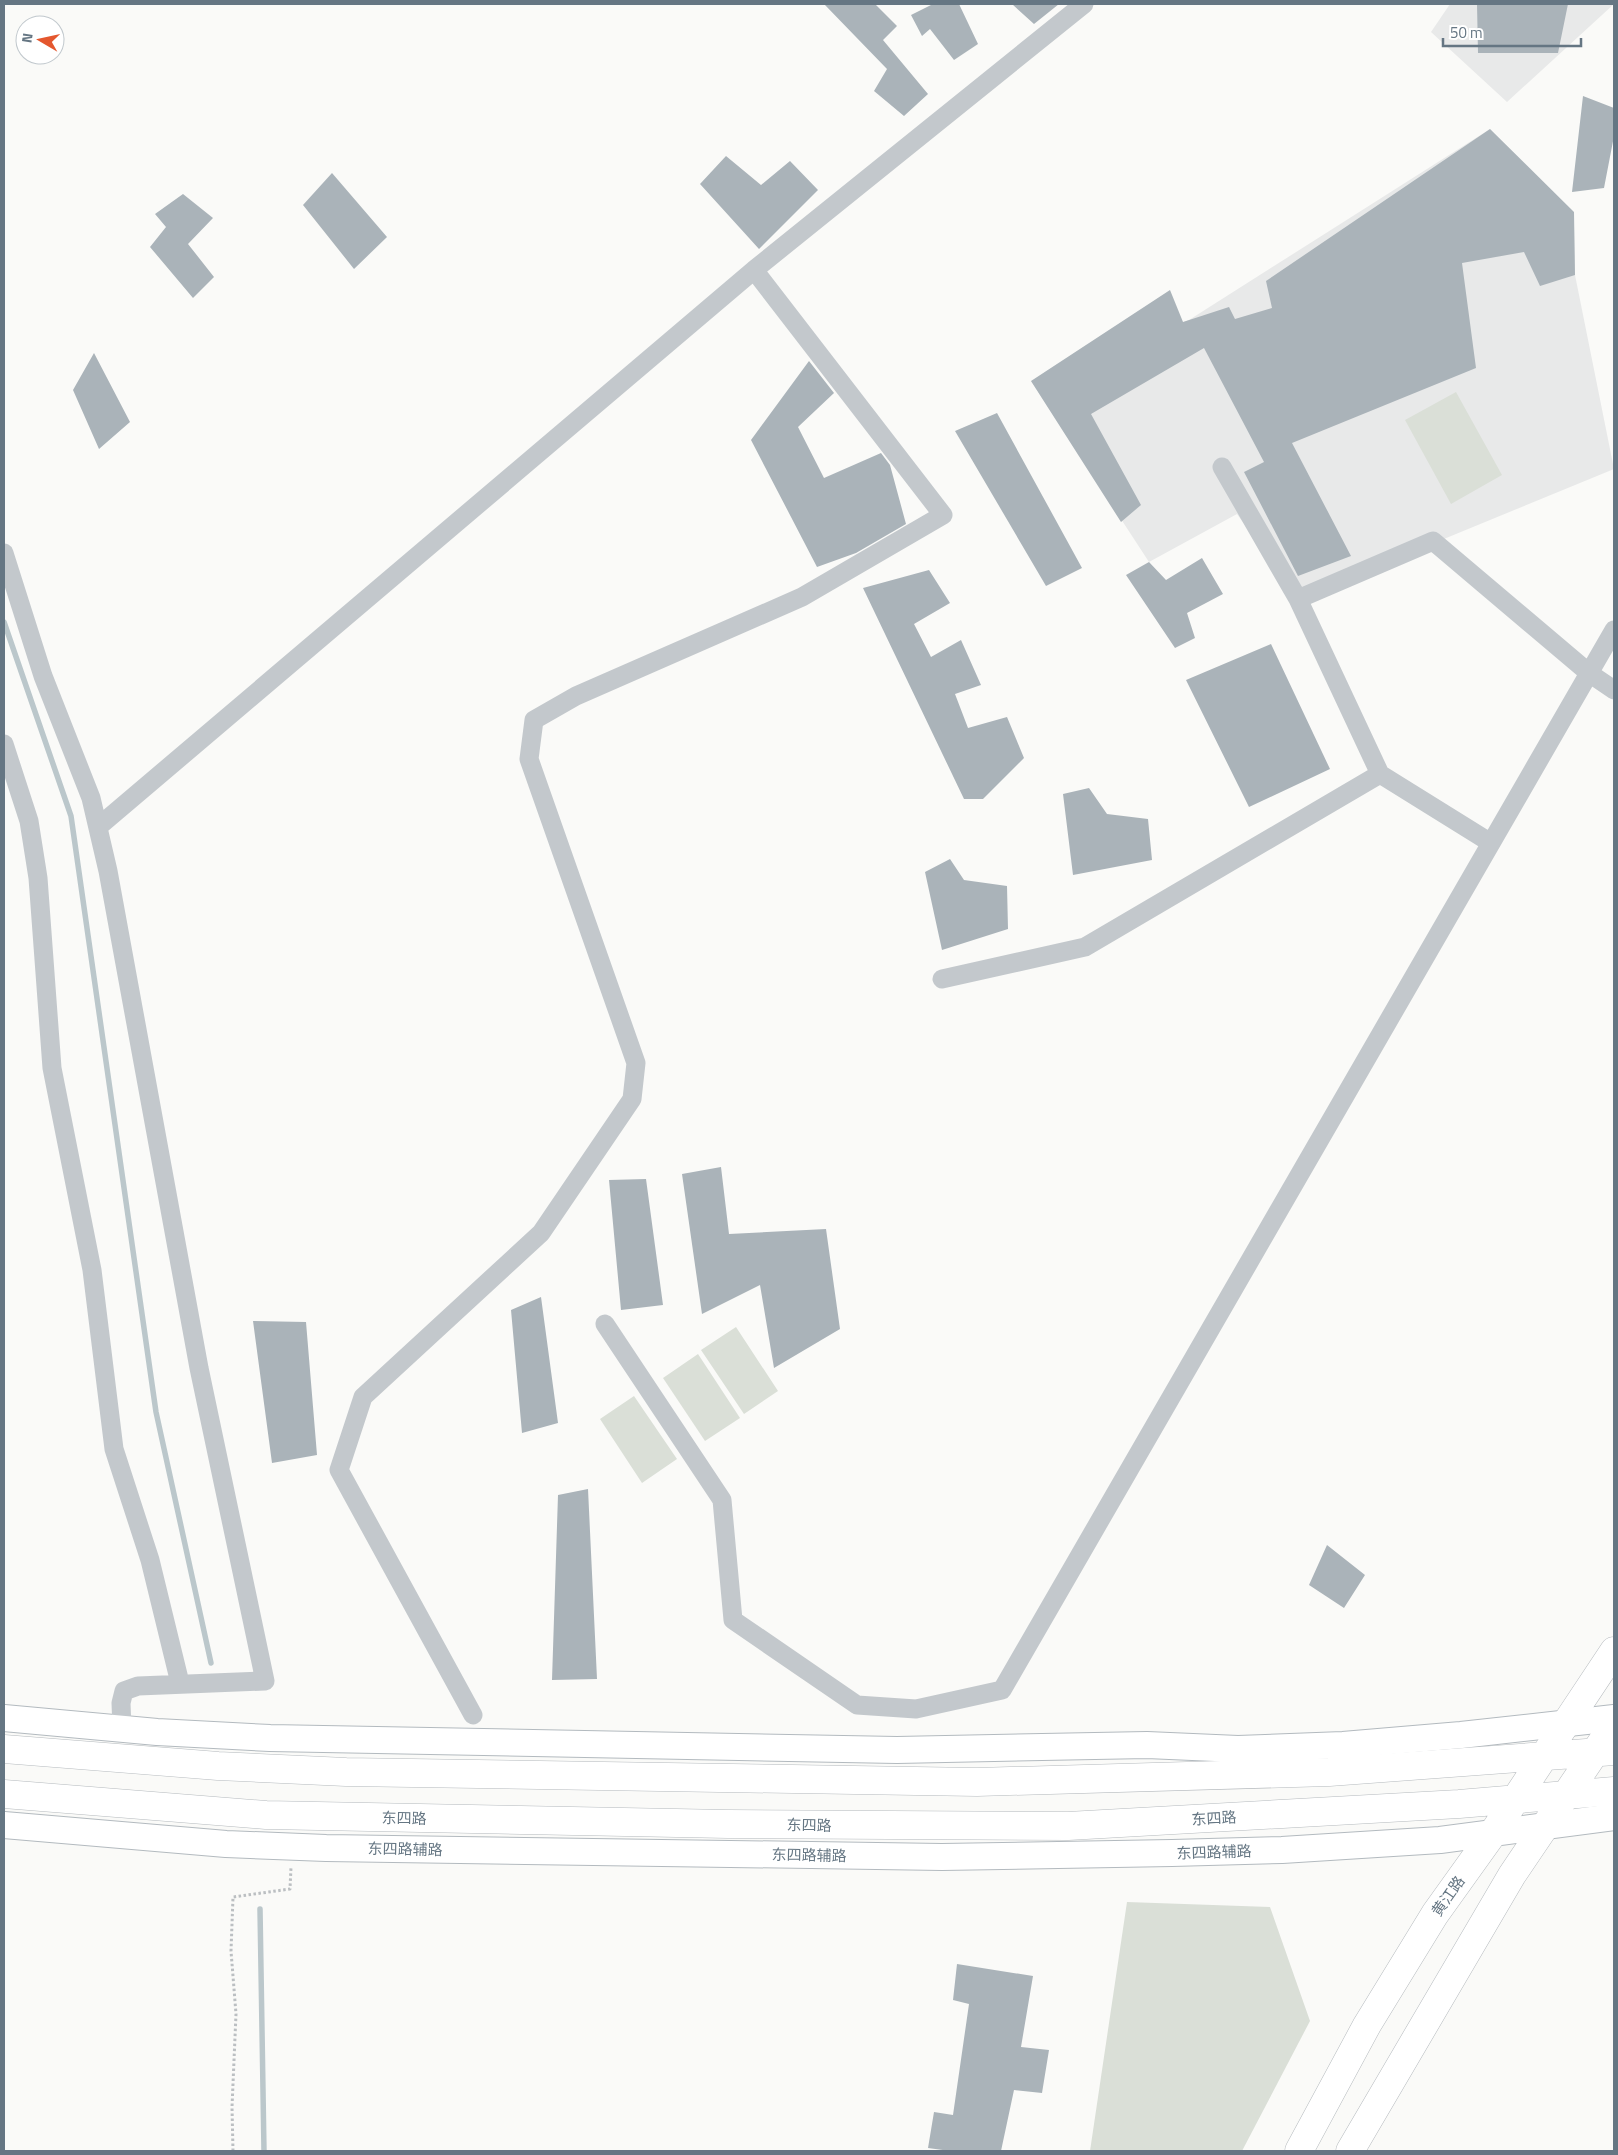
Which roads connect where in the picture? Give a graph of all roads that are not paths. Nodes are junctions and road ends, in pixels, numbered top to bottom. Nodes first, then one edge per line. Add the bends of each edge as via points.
1 (1084, 4) edge
2 (754, 270) junction
3 (1222, 467) dead end
4 (4, 552) edge
5 (1298, 599) junction
6 (1614, 630) edge
7 (1588, 673) junction
8 (1614, 690) edge
9 (4, 744) edge
10 (1380, 774) junction
11 (98, 827) junction
12 (1491, 843) junction
13 (942, 979) dead end
14 (605, 1324) dead end
15 (1614, 1650) edge
16 (180, 1683) junction
17 (473, 1715) dead end
18 (4, 1718) edge
19 (1614, 1718) edge
20 (1564, 1724) junction
21 (1614, 1724) edge
22 (122, 1729) junction
23 (4, 1749) edge
24 (1604, 1752) edge
25 (1542, 1756) junction
26 (1614, 1791) edge
27 (4, 1794) edge
28 (1566, 1795) junction
29 (1514, 1800) junction
30 (1614, 1817) edge
31 (4, 1826) edge
32 (1545, 1826) junction
33 (1493, 1833) junction
34 (1299, 2151) edge
35 (1350, 2151) edge

1 - 2 street
2 - 11 street
2 - 17 street via 944,515 802,596 576,696 534,720 529,759 636,1063 632,1099 541,1233 363,1397 339,1470
3 - 5 street
4 - 11 street via 43,676 91,798
5 - 7 street via 1433,541
5 - 10 street
6 - 7 street
7 - 8 street
7 - 12 street
9 - 16 street via 29,821 38,878 52,1068 92,1270 114,1449 150,1560
10 - 12 street
10 - 13 street via 1085,947
11 - 16 street via 199,1368 265,1681
12 - 14 street via 1002,1690 916,1710 857,1705 733,1620 722,1500
15 - 20 main road, 黄江路
16 - 22 street via 138,1686 124,1691
18 - 22 main road
19 - 20 main road
20 - 22 main road via 1343,1745 1238,1749 1147,1746 897,1750 270,1738
20 - 25 main road, 黄江路
21 - 24 main road
23 - 25 main road via 218,1766 346,1772 862,1782 1232,1776
24 - 25 main road
24 - 28 main road
25 - 29 main road, 黄江路
26 - 28 main road, 东四路
27 - 29 main road, 东四路 via 266,1815 888,1826 1068,1826
28 - 29 main road, 东四路
28 - 32 main road
29 - 33 main road, 黄江路
30 - 32 main road, 东四路辅路
31 - 33 main road, 东四路辅路 via 292,1847 942,1857 1282,1850 1440,1840
32 - 33 main road, 东四路辅路
32 - 35 main road via 1482,1925
33 - 34 main road, 黄江路 via 1435,1914 1367,2025

